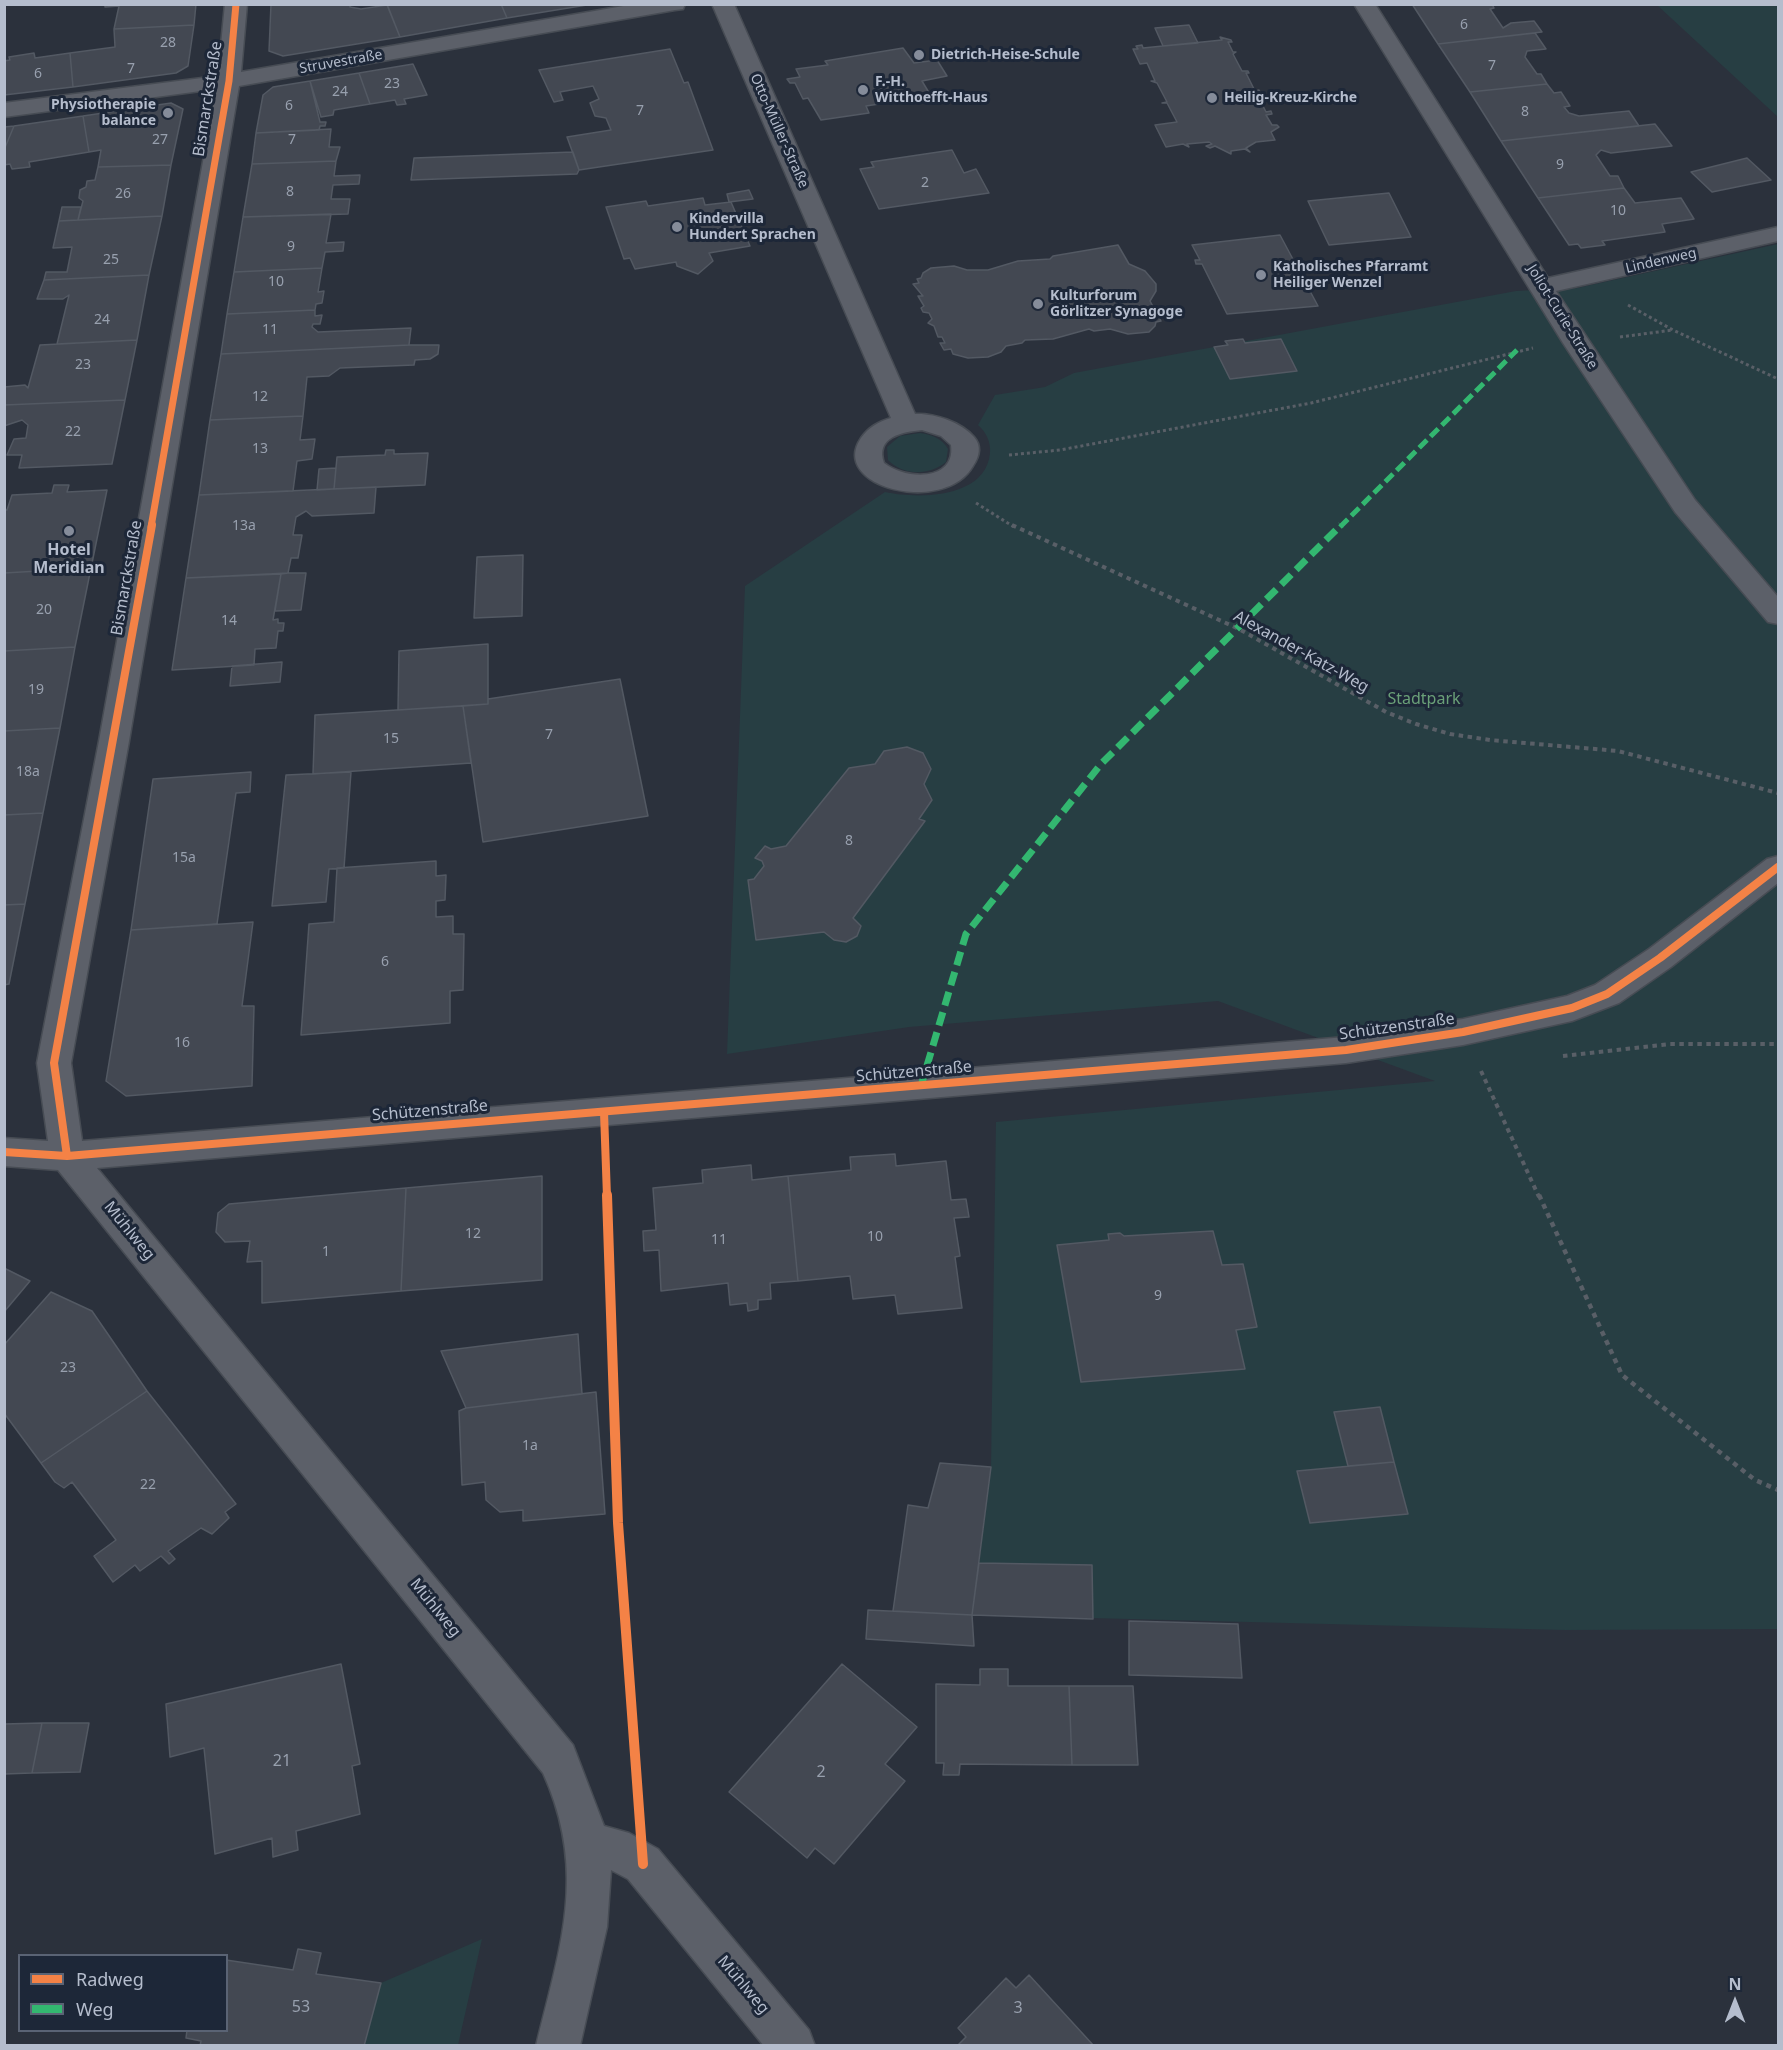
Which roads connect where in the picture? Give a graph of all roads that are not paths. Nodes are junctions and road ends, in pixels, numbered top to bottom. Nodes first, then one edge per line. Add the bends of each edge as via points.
1 (236, 4) edge
2 (675, 4) edge
3 (723, 4) edge
4 (1364, 4) edge
5 (229, 81) junction
6 (4, 110) edge
7 (1779, 234) edge
8 (1543, 287) junction
9 (906, 423) junction
10 (1779, 615) edge
11 (1779, 867) edge
12 (4, 1152) edge
13 (67, 1156) junction
14 (587, 1845) junction
15 (558, 2046) edge
16 (793, 2046) edge

1 - 5 street, Bismarckstraße
2 - 5 street, Struvestraße
3 - 9 street, Otto-Müller-Straße
4 - 8 street, Joliot-Curie-Straße
5 - 6 street, Struvestraße
5 - 13 street, Bismarckstraße via 54,1063
7 - 8 street, Lindenweg
8 - 10 street, Joliot-Curie-Straße via 1685,506
9 - 9 street via 892,426 871,441 869,461 875,470 901,483 918,485 941,480 960,470 967,449 962,439 939,425
11 - 13 street, Schützenstraße via 1607,994 1572,1008 1463,1032 1346,1050
12 - 13 street, Schützenstraße
13 - 14 street, Mühlweg via 558,1760 575,1794
14 - 15 street via 590,1886 585,1926
14 - 16 street, Mühlweg via 615,1848 644,1864

